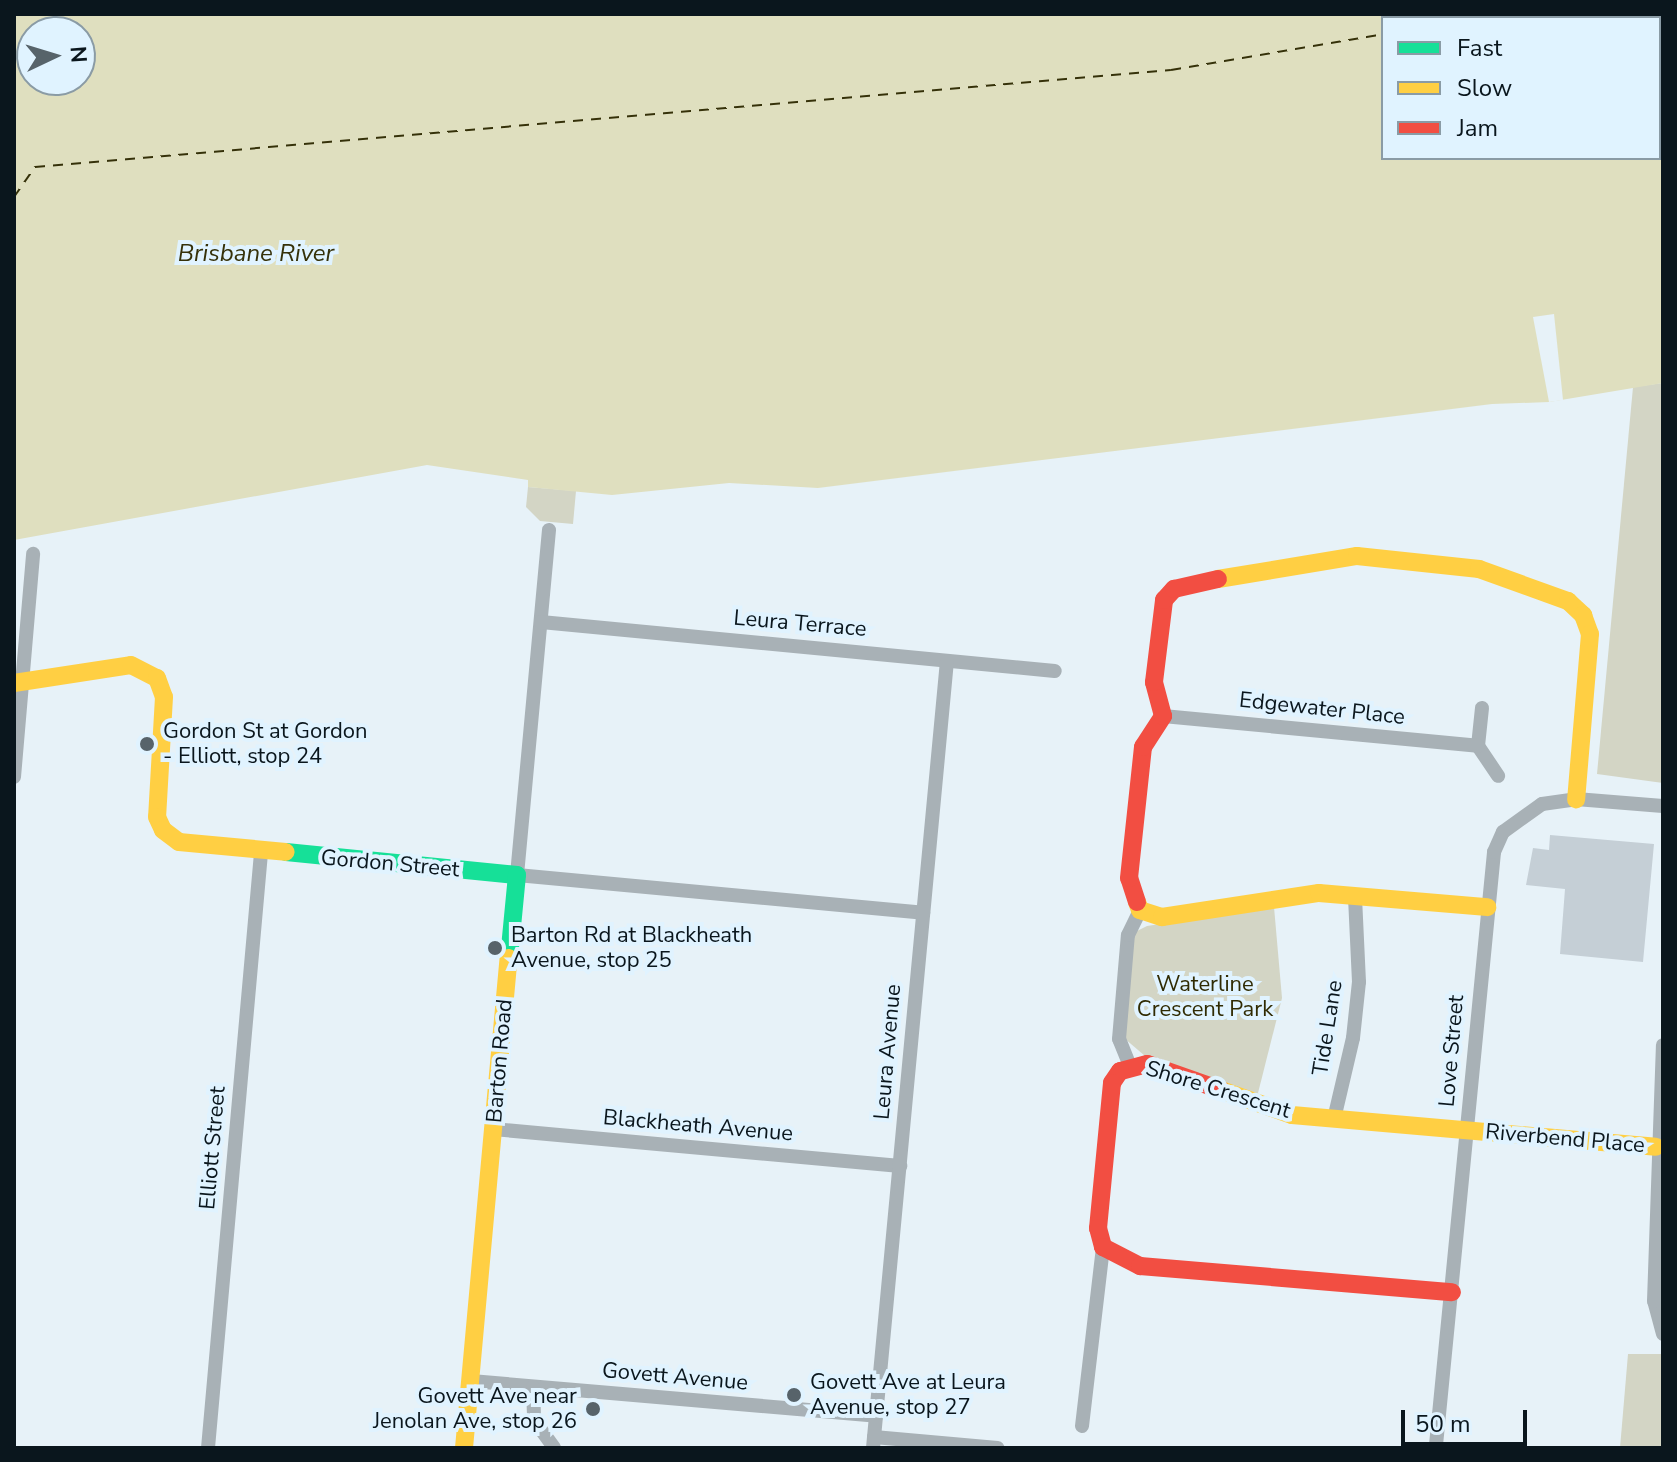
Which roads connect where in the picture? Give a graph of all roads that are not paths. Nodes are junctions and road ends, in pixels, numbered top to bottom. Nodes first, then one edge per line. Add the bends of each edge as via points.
1 (549, 530) dead end
2 (33, 554) dead end
3 (541, 622) junction
4 (947, 661) junction
5 (1055, 671) dead end
6 (19, 682) edge
7 (1482, 708) dead end
8 (1163, 716) junction
9 (1478, 746) junction
10 (1498, 776) dead end
11 (14, 777) edge
12 (1576, 799) junction
13 (1663, 806) edge
14 (261, 853) junction
15 (517, 875) junction
16 (1355, 896) junction
17 (1487, 907) junction
18 (1140, 910) junction
19 (923, 913) junction
20 (1663, 1045) edge
21 (1130, 1066) junction
22 (1334, 1119) junction
23 (493, 1129) junction
24 (1467, 1131) junction
25 (1656, 1147) junction
26 (900, 1166) junction
27 (1103, 1247) junction
28 (1452, 1292) junction
29 (1663, 1334) edge
30 (471, 1381) junction
31 (533, 1387) junction
32 (876, 1416) junction
33 (1082, 1426) dead end
34 (874, 1442) edge
35 (1437, 1447) edge
36 (208, 1448) edge
37 (464, 1448) edge
38 (554, 1448) edge
39 (998, 1448) edge

1 - 3 street, Barton Road
2 - 6 street
3 - 4 street, Leura Terrace
3 - 15 street, Barton Road
4 - 5 street, Leura Terrace
4 - 19 street, Leura Avenue
6 - 11 street
6 - 14 street, Gordon Street via 124,665 152,673 164,697 157,805 163,830 188,845
7 - 9 street
8 - 9 street, Edgewater Place
8 - 12 street via 1154,682 1158,620 1174,589 1294,563 1357,556 1479,569 1568,601 1583,615 1590,634
8 - 18 street via 1143,747 1129,878
9 - 10 street
12 - 13 street, Love Street
12 - 17 street, Love Street via 1530,809 1503,832 1494,852
14 - 15 street, Gordon Street
14 - 36 street, Elliott Street
15 - 19 street, Gordon Street
15 - 23 street, Barton Road
16 - 17 street
16 - 18 street via 1294,894 1162,917
16 - 22 street, Tide Lane via 1359,982 1353,1038
17 - 24 street, Love Street
18 - 21 street via 1128,935 1119,1039
19 - 26 street, Leura Avenue
20 - 25 street, Riverbend Place
21 - 22 street, Shore Crescent via 1147,1064 1292,1115
21 - 27 street, Shore Crescent via 1112,1083 1098,1228
22 - 24 street, Shore Crescent
23 - 26 street, Blackheath Avenue
23 - 30 street, Barton Road
24 - 25 street, Riverbend Place
24 - 28 street, Love Street
25 - 29 street via 1654,1301
26 - 32 street, Leura Avenue
27 - 28 street via 1140,1266
27 - 33 street
28 - 35 street, Love Street
30 - 31 street, Govett Avenue
30 - 37 street, Barton Road
31 - 32 street, Govett Avenue
31 - 38 street via 534,1420
32 - 34 street, Leura Avenue
34 - 39 street

